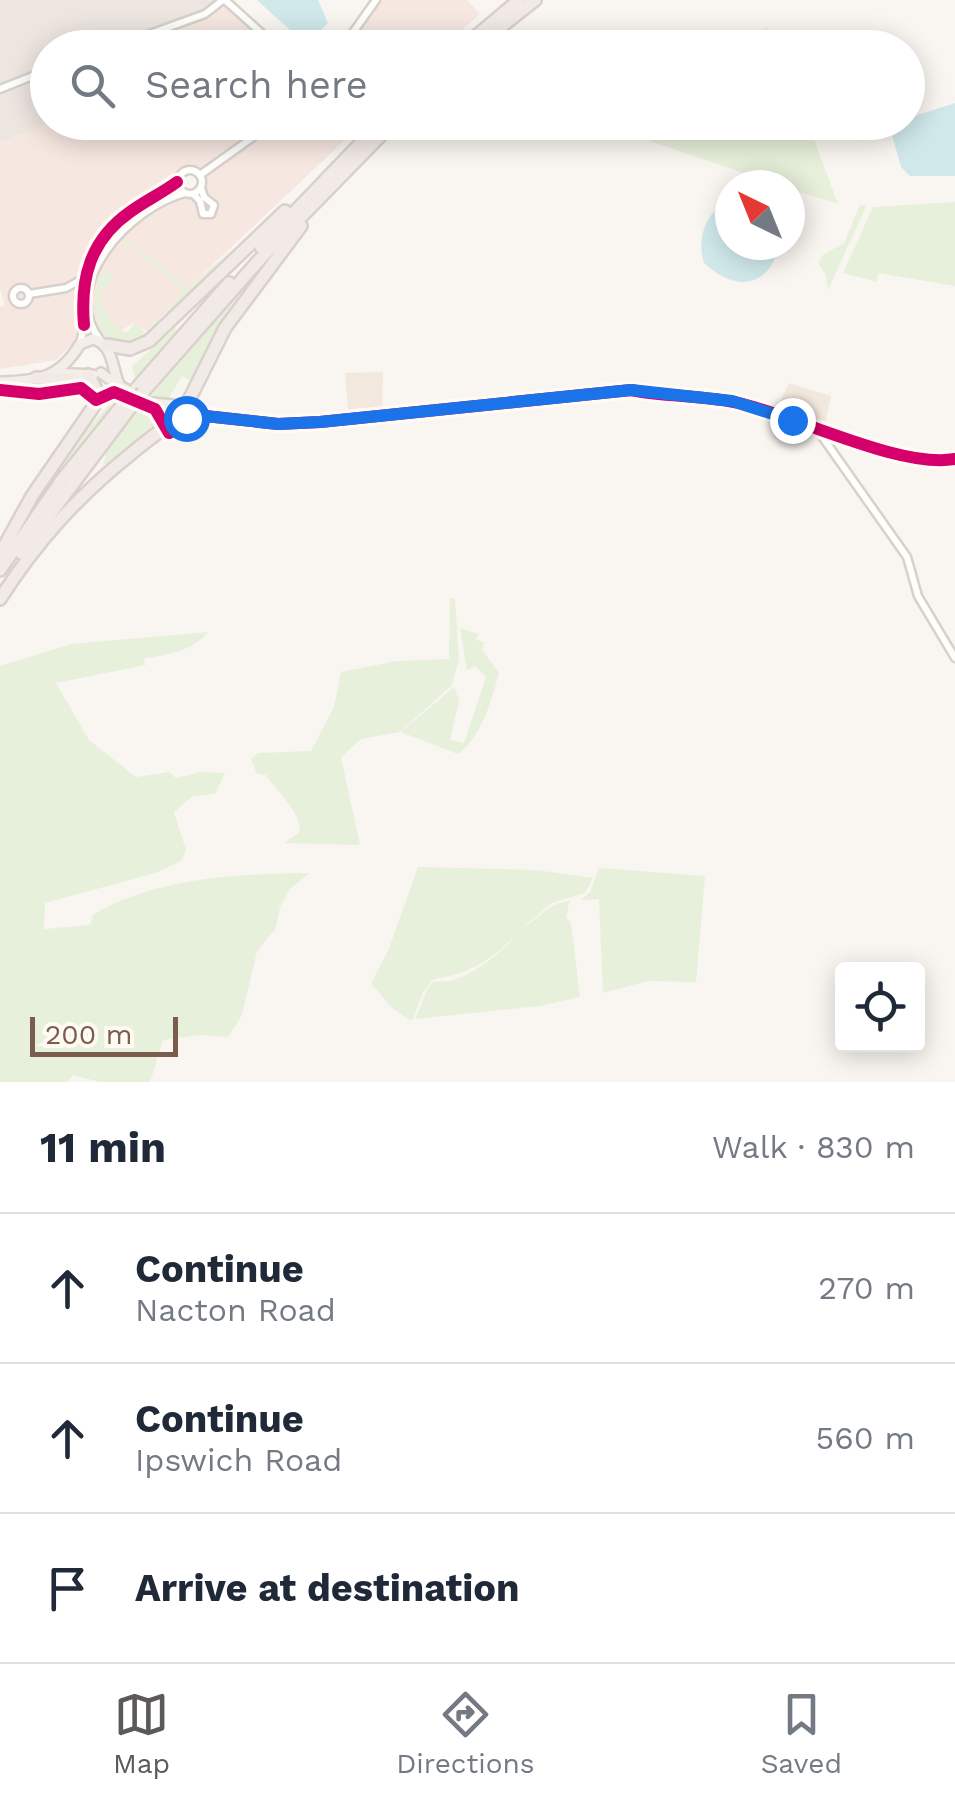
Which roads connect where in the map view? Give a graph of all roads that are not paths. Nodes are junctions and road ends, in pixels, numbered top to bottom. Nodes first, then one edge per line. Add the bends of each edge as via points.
1 (224, 0) edge
2 (376, 0) edge
3 (518, 0) edge
4 (535, 0) edge
5 (161, 30) edge
6 (258, 30) edge
7 (355, 30) edge
8 (483, 30) edge
9 (497, 30) edge
10 (30, 77) edge
11 (0, 88) edge
12 (249, 140) edge
13 (376, 140) edge
14 (362, 141) joint
15 (200, 175) junction
16 (340, 175) junction
17 (177, 182) junction
18 (202, 186) junction
19 (189, 194) junction
20 (84, 278) junction
21 (66, 288) junction
22 (28, 294) dead end
23 (82, 303) junction
24 (104, 343) junction
25 (77, 349) junction
26 (110, 362) junction
27 (52, 373) junction
28 (91, 374) junction
29 (36, 378) junction
30 (0, 382) edge
31 (120, 389) junction
32 (139, 390) junction
33 (96, 400) junction
34 (153, 403) junction
35 (127, 406) junction
36 (184, 415) junction
37 (816, 427) junction
38 (955, 459) edge
39 (0, 554) edge
40 (0, 570) edge
41 (0, 586) edge
42 (0, 600) edge
43 (955, 658) edge

1 - 5 street
1 - 6 street
2 - 7 street
3 - 8 highway
4 - 9 highway
10 - 11 street
12 - 15 street
13 - 16 highway
14 - 24 highway via 149,341 130,349
14 - 32 highway
15 - 17 street via 186,170
15 - 18 street
16 - 32 highway
16 - 36 highway via 240,306 203,367
17 - 19 street
17 - 20 street via 110,228
18 - 19 street
18 - 19 street via 214,204 211,214 203,214
19 - 24 street via 112,239 89,293 90,324
20 - 21 street
20 - 23 street
21 - 22 street
21 - 23 street
23 - 25 street via 84,332
24 - 25 main road via 90,339
24 - 26 main road
25 - 27 main road via 68,365
25 - 28 main road via 76,365
26 - 28 main road
26 - 31 main road
27 - 28 main road
27 - 29 main road
28 - 31 main road
28 - 33 highway
29 - 30 main road
29 - 33 highway via 82,382
31 - 34 main road
32 - 35 highway
33 - 39 highway
34 - 36 main road
34 - 36 main road
35 - 40 highway via 61,481
35 - 41 highway
36 - 37 street via 320,422 631,390 732,401
36 - 42 highway via 76,500
37 - 38 street via 898,455
37 - 43 street via 907,557 918,596

